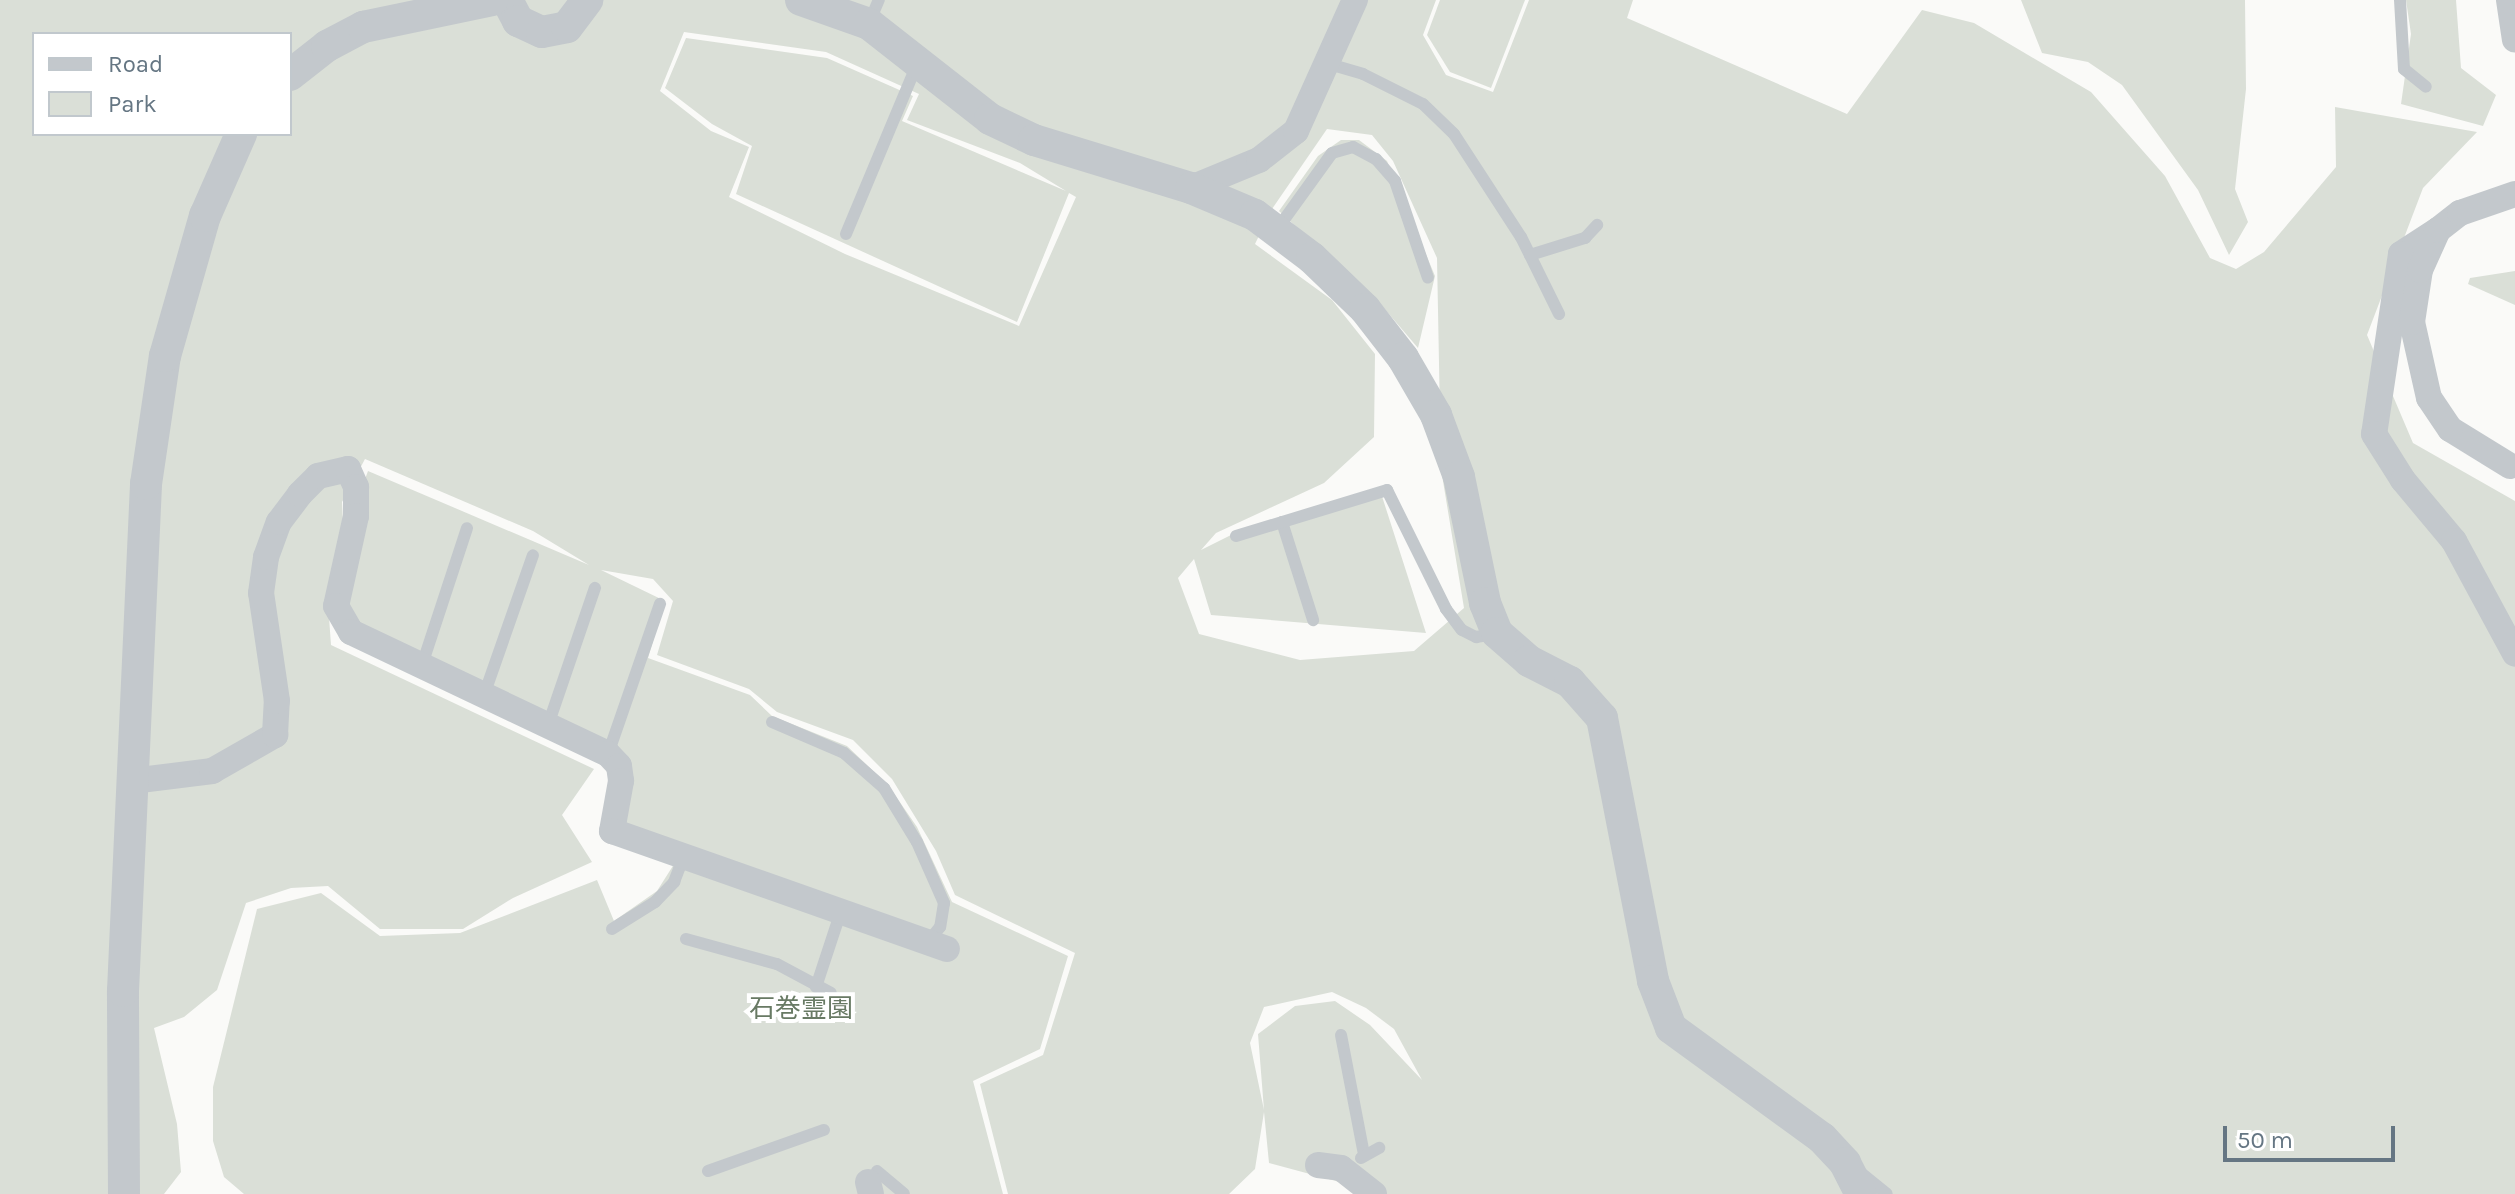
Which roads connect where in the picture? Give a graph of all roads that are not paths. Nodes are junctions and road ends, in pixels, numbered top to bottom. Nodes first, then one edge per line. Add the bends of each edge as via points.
1 (492, 0) edge
2 (507, 0) edge
3 (587, 0) edge
4 (801, 0) edge
5 (1355, 0) edge
6 (2400, 0) edge
7 (2509, 0) edge
8 (874, 12) edge
9 (2515, 40) edge
10 (918, 61) junction
11 (1329, 64) junction
12 (292, 73) edge
13 (2426, 87) dead end
14 (240, 136) edge
15 (1191, 188) junction
16 (2515, 194) edge
17 (1597, 225) dead end
18 (2438, 230) junction
19 (1276, 231) junction
20 (846, 234) dead end
21 (1530, 255) junction
22 (1428, 278) dead end
23 (1559, 314) dead end
24 (2510, 466) dead end
25 (1282, 522) junction
26 (467, 528) dead end
27 (1236, 536) dead end
28 (533, 555) dead end
29 (595, 588) dead end
30 (660, 604) dead end
31 (1313, 620) dead end
32 (1497, 633) junction
33 (2515, 654) edge
34 (422, 665) junction
35 (484, 695) junction
36 (772, 722) dead end
37 (548, 725) junction
38 (608, 754) junction
39 (132, 781) junction
40 (684, 856) junction
41 (841, 911) junction
42 (612, 929) dead end
43 (686, 939) dead end
44 (937, 945) joint
45 (816, 987) junction
46 (831, 993) dead end
47 (1341, 1035) dead end
48 (824, 1130) dead end
49 (1379, 1148) dead end
50 (1845, 1163) junction
51 (1356, 1164) junction
52 (1318, 1165) dead end
53 (708, 1171) dead end
54 (872, 1182) edge
55 (124, 1194) edge
56 (904, 1194) edge
57 (1374, 1194) edge
58 (1861, 1194) edge
59 (1887, 1194) edge

1 - 12 street via 363,27
2 - 3 street via 518,21 542,32 567,27
4 - 8 street
5 - 11 street
6 - 13 lane via 2404,69
7 - 9 street
8 - 10 street
10 - 15 street via 990,119 1034,140
10 - 20 lane
11 - 15 street via 1296,131 1259,160
11 - 21 lane via 1363,74 1423,104 1454,134
14 - 39 street via 205,216 165,356 146,484
15 - 19 street via 1255,215
16 - 18 street via 2460,213
17 - 21 lane via 1585,238
18 - 24 street via 2420,270 2412,322 2418,366 2429,398 2450,429
18 - 33 street via 2401,254 2374,434 2403,480 2454,541
19 - 22 lane via 1332,153 1353,147 1376,159 1395,181
19 - 32 street via 1365,309 1403,358 1436,415 1459,477 1485,603
21 - 23 lane
25 - 27 lane
25 - 31 lane
25 - 32 lane via 1387,490 1446,609 1462,630 1476,637
26 - 34 lane
28 - 35 lane
29 - 37 lane
30 - 38 lane
32 - 50 street via 1529,661 1570,682 1602,718 1653,981 1671,1028 1822,1138
34 - 35 street
34 - 39 street via 351,632 340,620 337,590 356,516 356,487 348,469 318,476 279,522 266,557 261,593 277,701 275,735 212,771
35 - 37 street
36 - 44 lane via 844,753 884,788 917,842 944,903
37 - 38 street
38 - 40 street via 619,766 621,781 612,831
39 - 55 street via 123,991
40 - 41 street
40 - 42 lane via 674,882 655,902
41 - 44 street
41 - 45 lane
43 - 45 lane via 777,964
45 - 46 lane
47 - 51 lane
48 - 53 lane
49 - 51 lane
50 - 58 street
50 - 59 lane
51 - 52 street
51 - 57 street
54 - 56 lane

